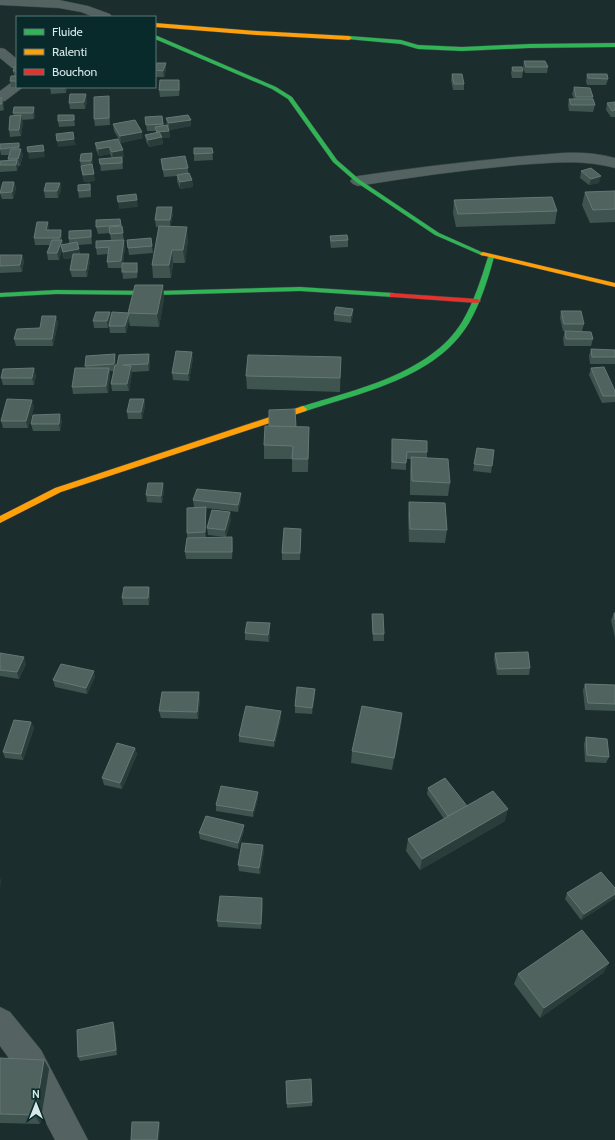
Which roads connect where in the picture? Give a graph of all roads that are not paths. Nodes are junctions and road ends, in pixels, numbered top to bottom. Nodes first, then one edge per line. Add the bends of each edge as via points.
1 (0, 1) edge
2 (83, 5) edge
3 (104, 16) edge
4 (156, 26) edge
5 (156, 36) edge
6 (615, 45) edge
7 (0, 52) edge
8 (16, 64) edge
9 (16, 86) edge
10 (0, 98) edge
11 (615, 163) edge
12 (358, 180) junction
13 (491, 257) junction
14 (615, 285) edge
15 (0, 295) edge
16 (477, 302) junction
17 (0, 520) edge
18 (0, 1022) edge
19 (72, 1140) edge

1 - 2 street
2 - 3 street
4 - 6 street via 377,39 418,47 462,50
5 - 12 street via 274,88 290,98 335,160
7 - 8 street
9 - 10 street
11 - 12 street via 588,157 555,158 487,163
12 - 13 street via 437,234
13 - 14 street
13 - 16 street
15 - 16 street via 300,289
16 - 17 street via 459,332 436,356 401,376 58,490
18 - 19 street via 30,1061

